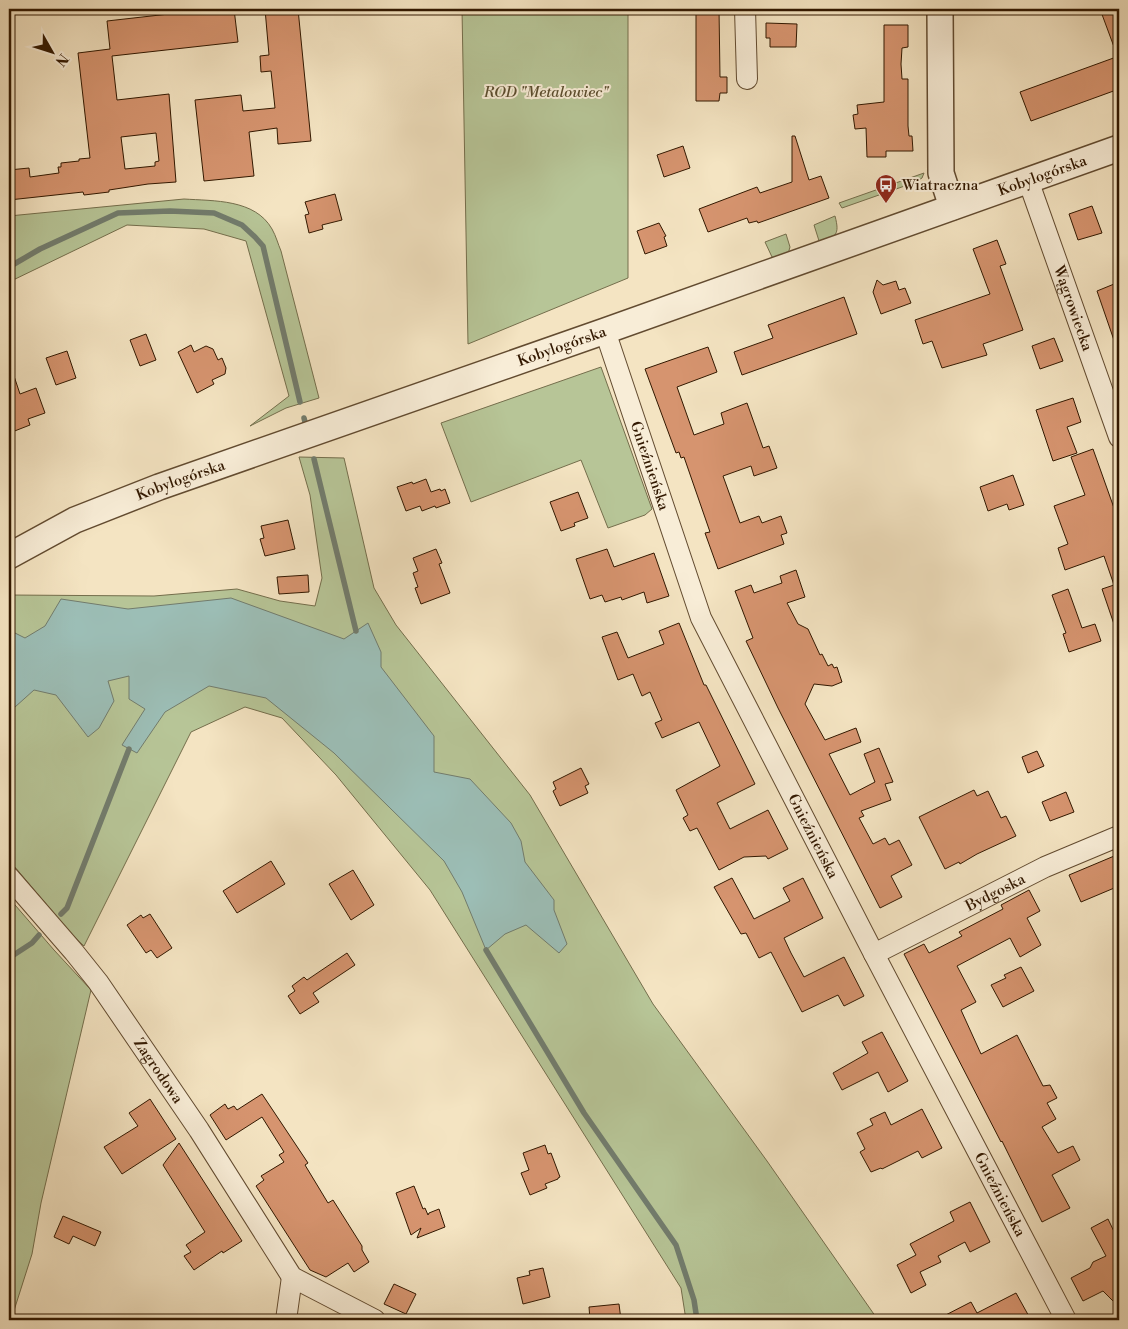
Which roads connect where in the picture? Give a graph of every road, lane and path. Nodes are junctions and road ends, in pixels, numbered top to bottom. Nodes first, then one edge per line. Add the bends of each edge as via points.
1 (745, 9) edge
2 (940, 9) edge
3 (747, 80) dead end
4 (1119, 148) edge
5 (1028, 180) junction
6 (952, 208) junction
7 (605, 331) junction
8 (1119, 437) edge
9 (9, 556) edge
10 (1119, 836) edge
11 (9, 877) edge
12 (874, 954) junction
13 (292, 1277) junction
14 (286, 1320) edge
15 (375, 1320) edge
16 (1066, 1320) edge

1 - 3 street
2 - 6 street via 941,173
4 - 5 street, Kobylogórska
5 - 6 street, Kobylogórska
5 - 8 street, Wągrowiecka
6 - 7 street, Kobylogórska
7 - 9 street, Kobylogórska via 159,487 75,520
7 - 12 street, Gnieźnieńska via 701,618
10 - 12 street, Bydgoska via 1045,867
11 - 13 street, Zagrodowa via 98,982
12 - 16 street, Gnieźnieńska
13 - 14 street
13 - 15 street

